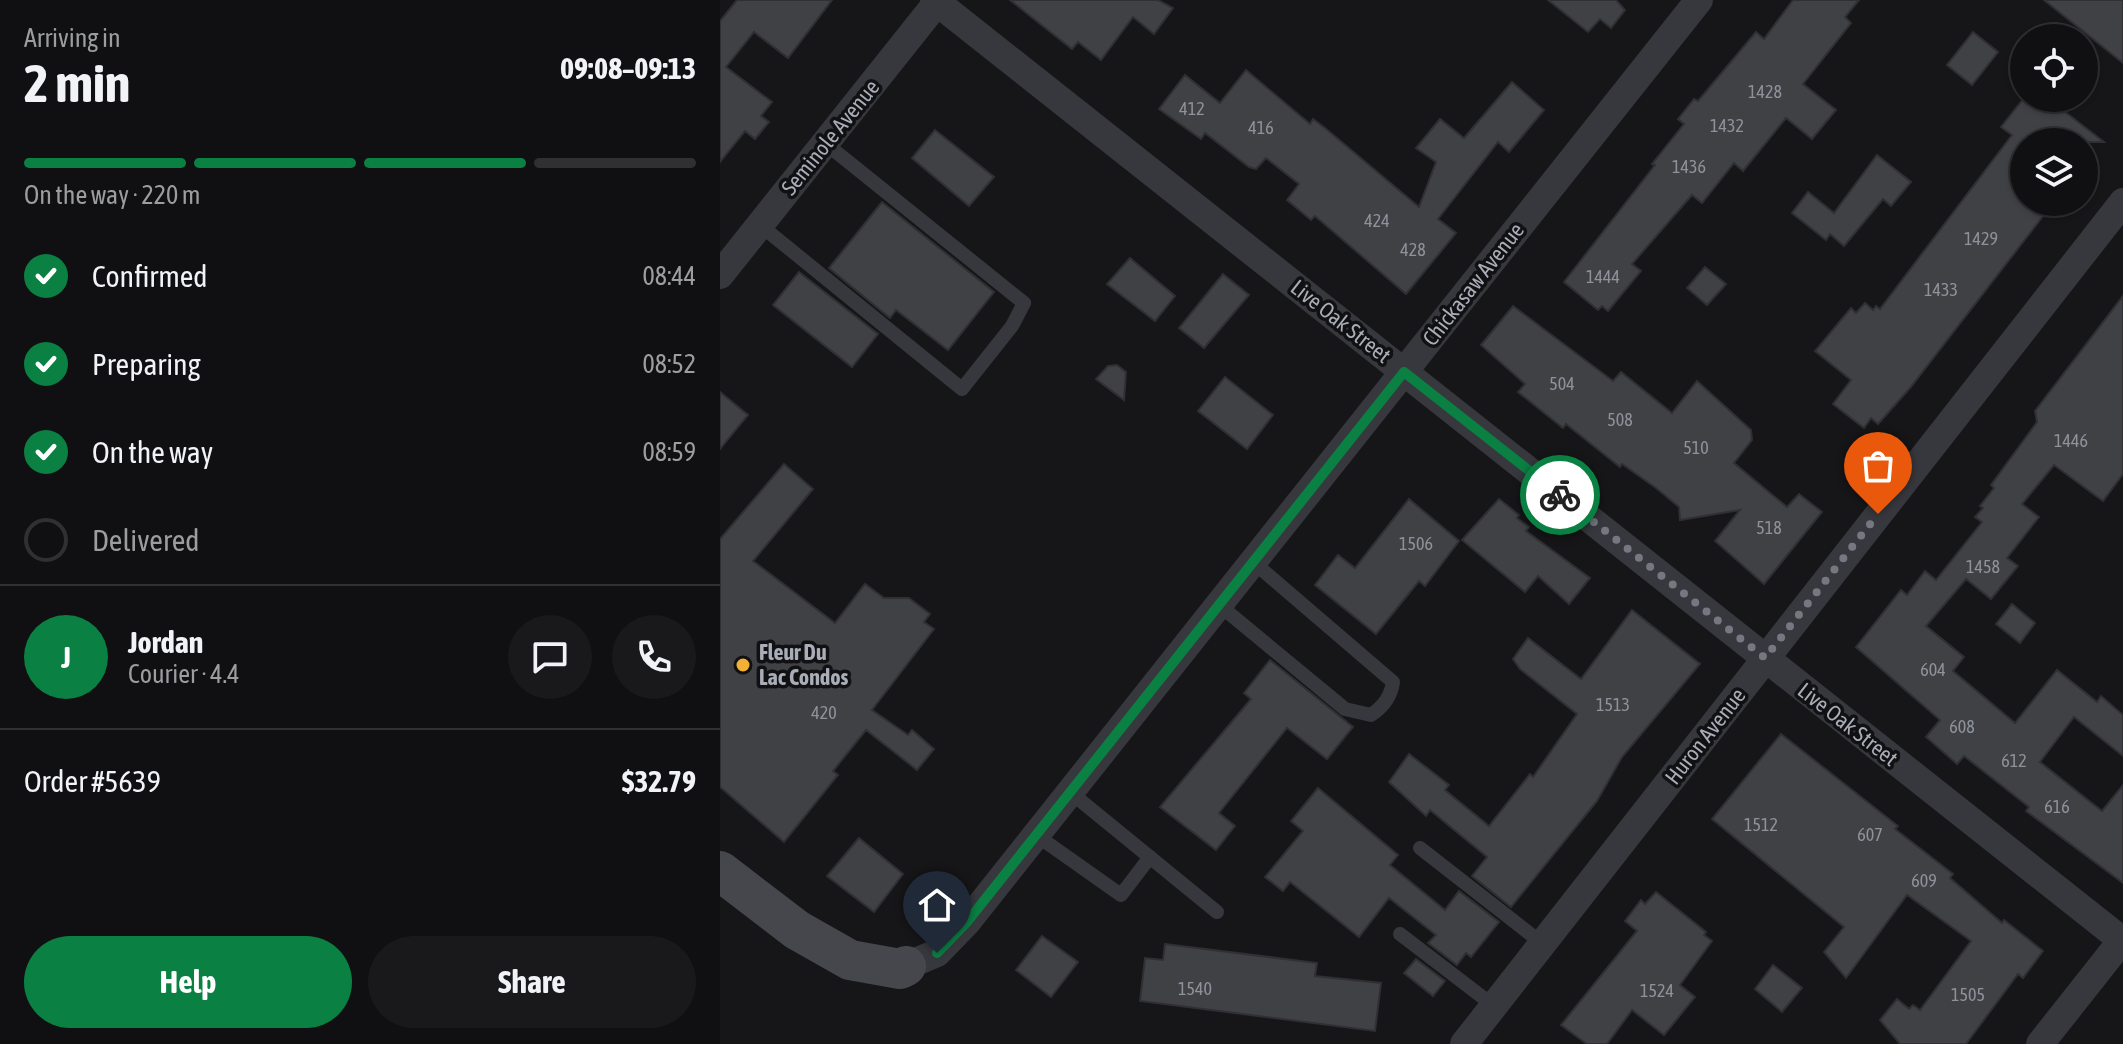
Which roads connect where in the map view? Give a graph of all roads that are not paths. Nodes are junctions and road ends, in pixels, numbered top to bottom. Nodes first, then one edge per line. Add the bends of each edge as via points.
1 (1699, 0) edge
2 (937, 1) edge
3 (825, 143) junction
4 (2123, 202) edge
5 (760, 225) junction
6 (720, 275) edge
7 (1404, 372) junction
8 (1252, 561) junction
9 (1218, 604) junction
10 (1765, 658) junction
11 (1070, 792) junction
12 (1036, 835) junction
13 (1420, 848) dead end
14 (1150, 857) junction
15 (720, 871) edge
16 (1217, 912) dead end
17 (1400, 934) dead end
18 (2123, 940) edge
19 (1543, 944) junction
20 (906, 966) joint
21 (1494, 1006) junction
22 (1464, 1044) edge
23 (2040, 1044) edge

1 - 7 street, Chickasaw Avenue
2 - 3 street, Seminole Avenue
2 - 7 street, Live Oak Street
3 - 5 street, Seminole Avenue
3 - 5 lane via 1024,303 1012,326 962,389
4 - 10 street, Huron Avenue
5 - 6 street, Seminole Avenue
7 - 8 street, Chickasaw Avenue
7 - 10 street, Live Oak Street
8 - 9 street, Chickasaw Avenue
8 - 9 lane via 1393,682 1381,708 1371,715 1345,709
9 - 11 street, Chickasaw Avenue
10 - 18 street, Live Oak Street
10 - 19 street, Huron Avenue
11 - 12 street, Chickasaw Avenue
11 - 14 lane
12 - 14 lane via 1121,895
12 - 20 street, Chickasaw Avenue via 937,953
13 - 19 lane
14 - 16 lane
15 - 20 street via 797,930 850,960
17 - 21 lane
18 - 23 street
19 - 21 street, Huron Avenue
21 - 22 street, Huron Avenue

